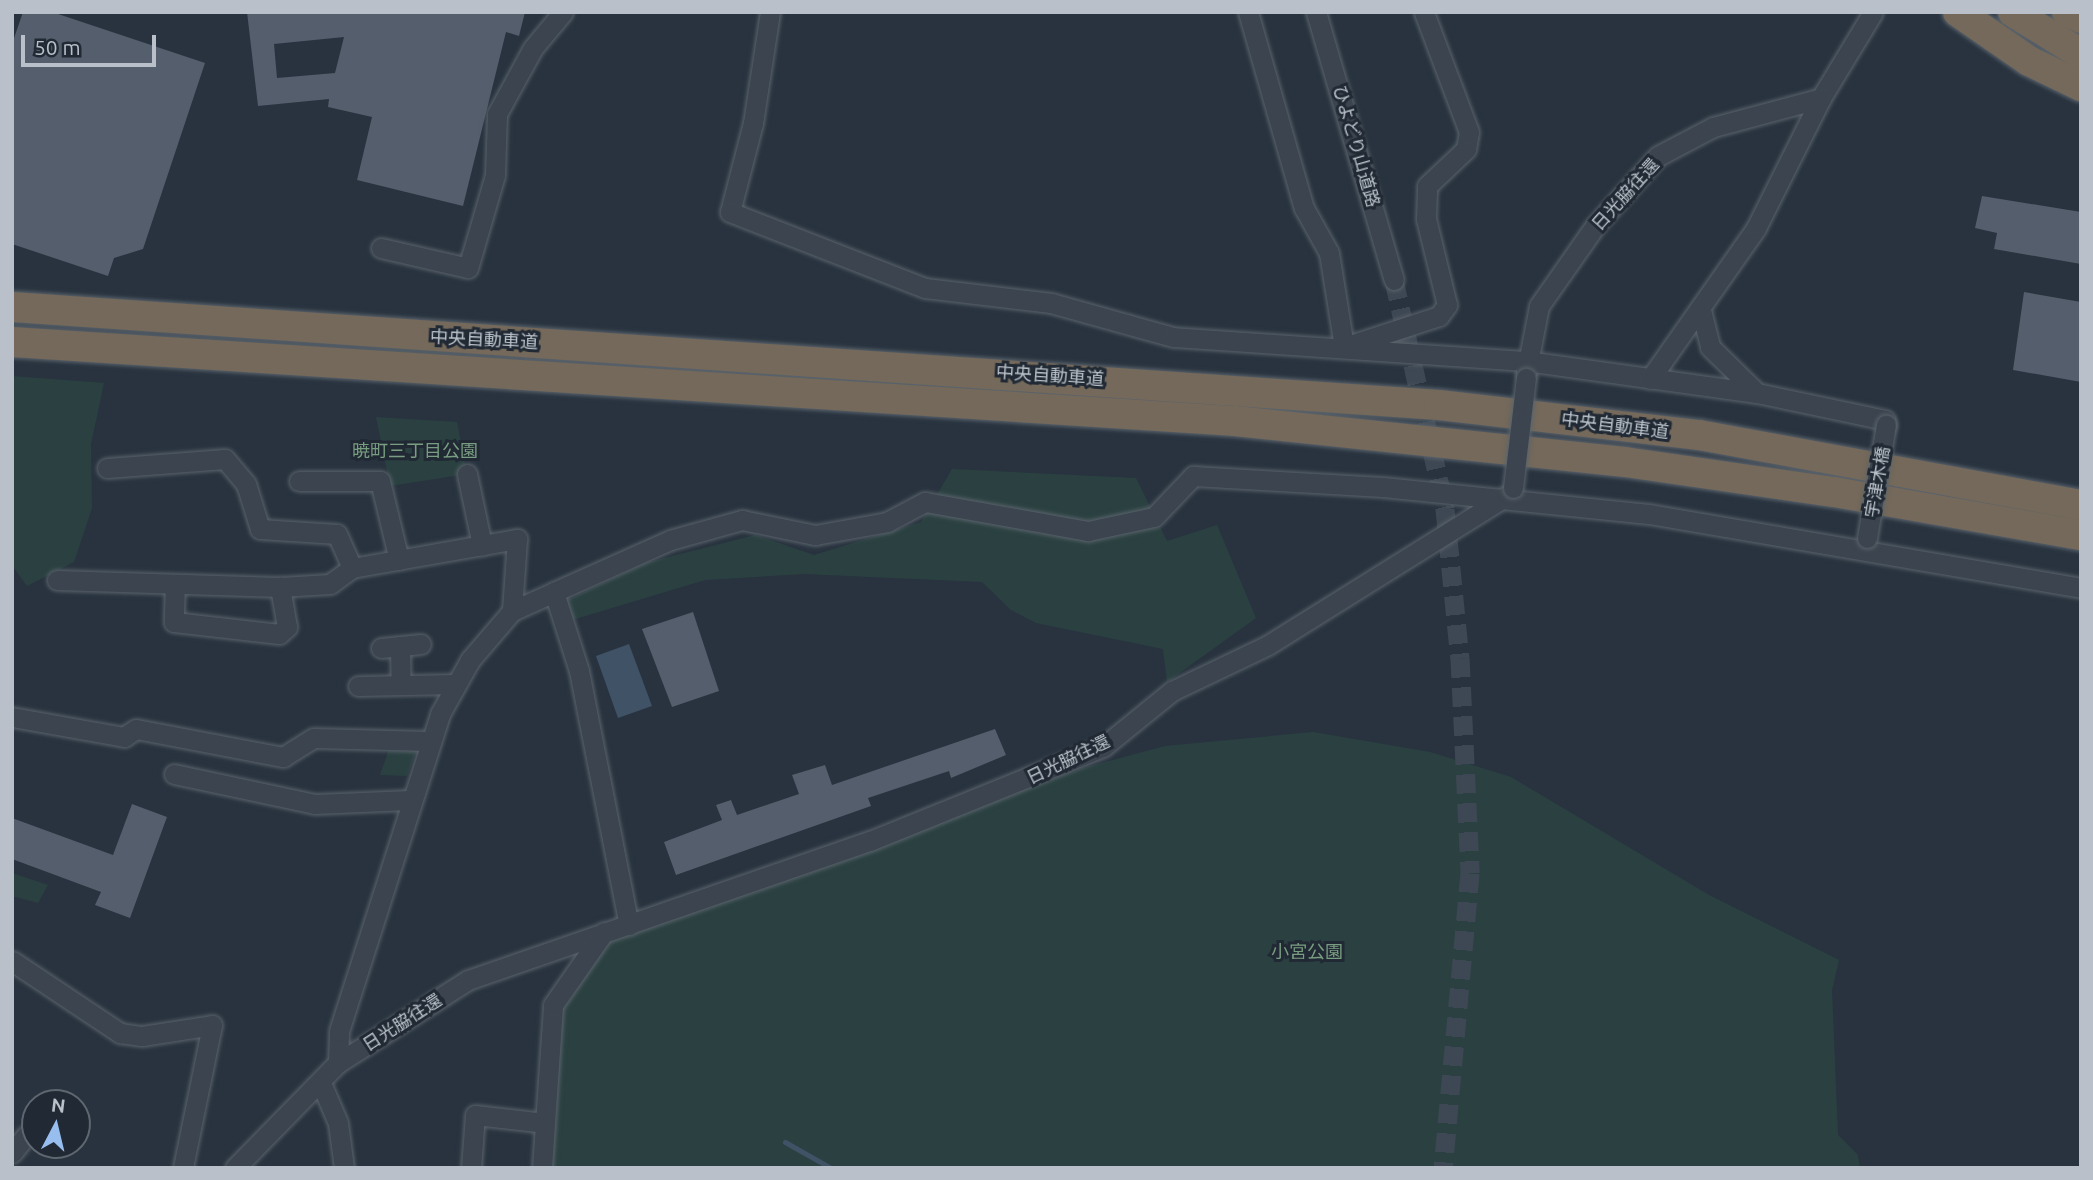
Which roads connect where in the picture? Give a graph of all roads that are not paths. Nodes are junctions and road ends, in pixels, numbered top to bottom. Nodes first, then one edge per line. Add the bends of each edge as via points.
1 (564, 12) edge
2 (770, 12) edge
3 (1248, 12) edge
4 (1316, 12) edge
5 (1424, 12) edge
6 (1873, 12) edge
7 (1958, 12) edge
8 (2013, 12) edge
9 (2067, 12) edge
10 (2081, 18) edge
11 (2081, 54) edge
12 (2081, 86) edge
13 (1821, 99) junction
14 (382, 248) dead end
15 (1394, 280) tunnel mouth
16 (12, 307) edge
17 (1701, 310) junction
18 (12, 342) edge
19 (1345, 347) junction
20 (1526, 369) junction
21 (1650, 379) junction
22 (1757, 393) junction
23 (107, 468) dead end
24 (1895, 470) junction
25 (467, 474) dead end
26 (299, 481) dead end
27 (1509, 493) junction
28 (2081, 496) edge
29 (2081, 505) edge
30 (2081, 536) edge
31 (1866, 543) junction
32 (482, 545) junction
33 (399, 560) junction
34 (352, 568) junction
35 (57, 580) dead end
36 (175, 583) junction
37 (280, 587) junction
38 (2081, 587) edge
39 (554, 592) junction
40 (512, 611) junction
41 (421, 645) dead end
42 (454, 684) junction
43 (401, 685) junction
44 (358, 686) dead end
45 (12, 717) edge
46 (429, 741) junction
47 (174, 775) dead end
48 (409, 800) junction
49 (629, 925) junction
50 (604, 932) junction
51 (12, 961) edge
52 (338, 1063) junction
53 (321, 1083) junction
54 (545, 1123) junction
55 (183, 1168) edge
56 (235, 1168) edge
57 (344, 1168) edge
58 (471, 1168) edge
59 (542, 1168) edge

1 - 14 street via 533,48 497,114 495,176 468,268
2 - 19 street via 753,123 730,212 925,288 1051,303 1173,337
3 - 19 street via 1304,208 1329,253
4 - 15 street, ひよどり山道路
5 - 19 street via 1469,132 1466,149 1427,186 1426,219 1447,305 1439,316
6 - 13 street
7 - 12 highway via 2029,61
8 - 11 highway
9 - 10 highway
13 - 17 street via 1756,228
13 - 20 street, 日光脇往還 via 1713,127 1658,156 1595,226 1549,290 1533,320
16 - 24 highway, 中央自動車道 via 1439,405 1699,435
17 - 21 street
17 - 22 street via 1710,347
18 - 30 highway, 中央自動車道 via 1235,421 1651,466
19 - 20 street
20 - 21 street
20 - 27 street, 日光脇往還, bridge
21 - 22 street
22 - 31 street, 宇津木橋, bridge via 1885,420
23 - 34 street via 225,459 246,484 260,529 337,534
24 - 28 highway
24 - 29 highway, 中央自動車道
25 - 32 street
26 - 33 street via 380,481
27 - 31 street
27 - 39 street via 1193,476 1154,517 1088,531 925,502 887,522 816,535 742,520 705,529
27 - 49 street, 日光脇往還 via 1268,645 1172,691 1103,747 870,841
31 - 38 street
32 - 33 street
32 - 40 street via 517,539
33 - 34 street
34 - 37 street via 330,584
35 - 36 street
36 - 37 street
36 - 37 street via 174,622 279,634 287,627
39 - 40 street
39 - 49 street via 579,671
40 - 42 street
41 - 43 street via 391,647
42 - 43 street
42 - 46 street
43 - 44 street
45 - 46 street via 124,737 135,729 283,758 314,738
46 - 48 street
47 - 48 street via 315,804
48 - 52 street via 339,1031
49 - 50 street, 日光脇往還
50 - 52 street, 日光脇往還 via 468,980
50 - 54 street via 554,1006
51 - 55 street via 120,1033 142,1036 212,1026
52 - 53 street, 日光脇往還
53 - 56 street, 日光脇往還
53 - 57 street via 338,1123
54 - 58 street via 475,1115
54 - 59 street

